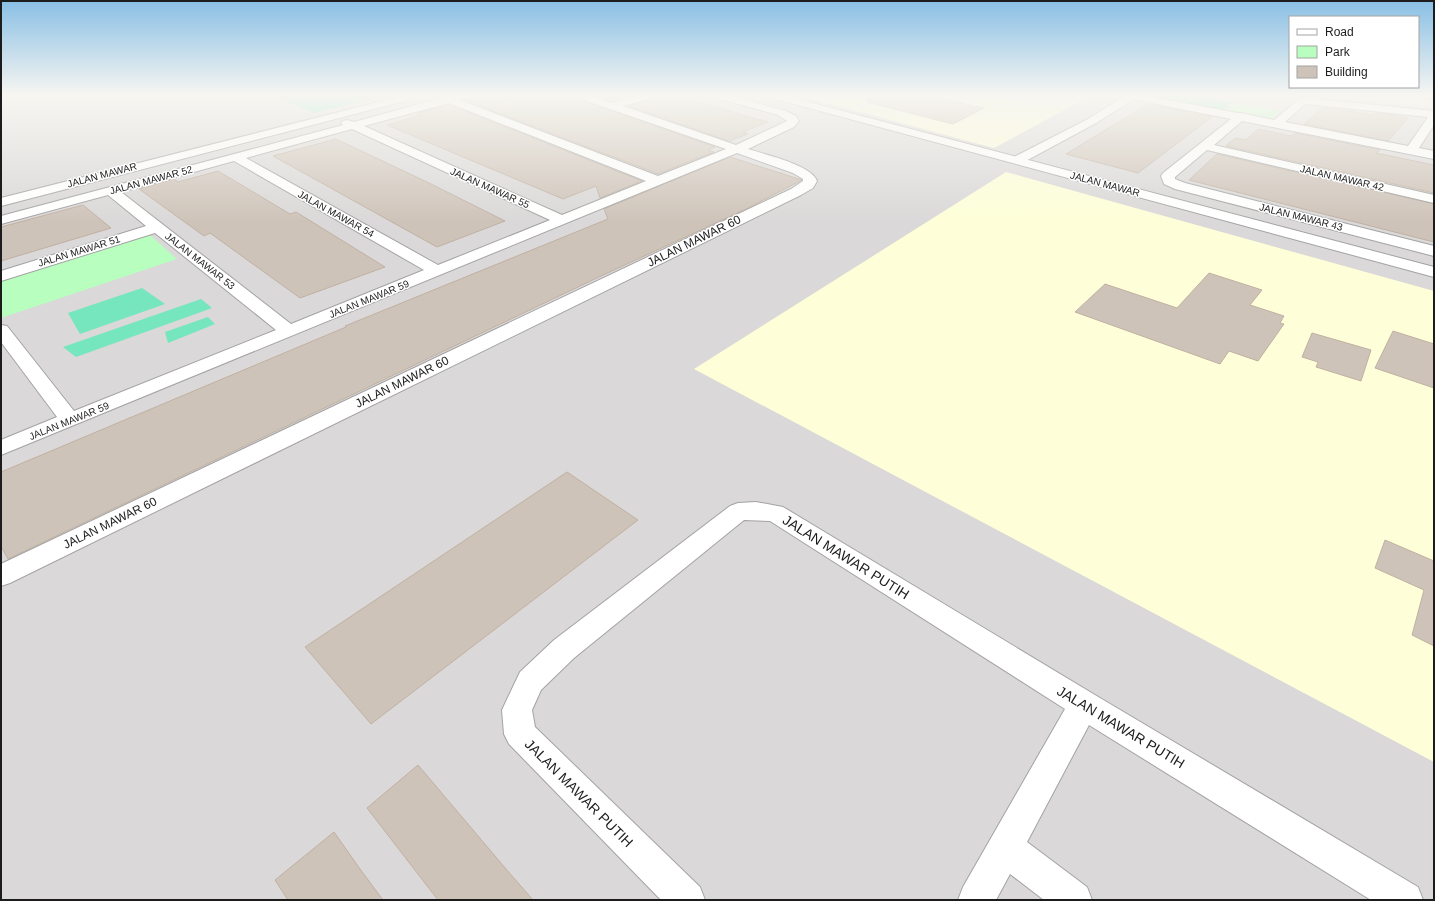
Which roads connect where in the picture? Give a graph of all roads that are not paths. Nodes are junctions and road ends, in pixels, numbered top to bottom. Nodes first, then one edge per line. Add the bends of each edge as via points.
1 (246, 138) edge
2 (304, 138) edge
3 (380, 138) edge
4 (548, 138) edge
5 (705, 138) edge
6 (761, 138) edge
7 (935, 138) edge
8 (1060, 138) edge
9 (1214, 138) edge
10 (1346, 138) edge
11 (1419, 138) edge
12 (1204, 146) junction
13 (737, 149) junction
14 (1411, 151) junction
15 (1434, 155) edge
16 (235, 157) junction
17 (1018, 160) junction
18 (658, 181) junction
19 (111, 190) junction
20 (1434, 199) edge
21 (1, 202) edge
22 (1, 220) edge
23 (562, 220) junction
24 (157, 227) junction
25 (1434, 251) edge
26 (438, 271) junction
27 (1434, 272) edge
28 (1, 276) edge
29 (1, 330) edge
30 (289, 331) junction
31 (70, 420) junction
32 (1, 448) edge
33 (1, 576) edge
34 (1084, 705) junction
35 (1005, 848) junction
36 (687, 900) edge
37 (976, 900) edge
38 (1074, 900) edge
39 (1405, 900) edge

1 - 21 street, JALAN MAWAR
2 - 16 street, JALAN MAWAR 52
3 - 23 street, JALAN MAWAR 55
4 - 18 street
5 - 13 street
6 - 13 street, JALAN MAWAR 59
7 - 17 street, JALAN MAWAR
8 - 17 street
9 - 12 street
10 - 14 street
11 - 14 street
12 - 20 street, JALAN MAWAR 42
12 - 25 street, JALAN MAWAR 43 via 1168,176 1169,181 1180,186
13 - 18 street, JALAN MAWAR 59
13 - 33 street, JALAN MAWAR 60 via 805,173 810,181 803,188
14 - 15 street
16 - 19 street, JALAN MAWAR 52
16 - 26 street, JALAN MAWAR 54
17 - 27 street, JALAN MAWAR
18 - 23 street, JALAN MAWAR 59
19 - 22 street, JALAN MAWAR 52
19 - 24 street, JALAN MAWAR 53
23 - 26 street, JALAN MAWAR 59
24 - 28 street, JALAN MAWAR 51
24 - 30 street, JALAN MAWAR 53
26 - 30 street, JALAN MAWAR 59
29 - 31 street
30 - 31 street, JALAN MAWAR 59
31 - 32 street, JALAN MAWAR 59
34 - 35 street
34 - 36 street, JALAN MAWAR PUTIH via 775,513 738,512 564,649 530,682 517,710 520,734
34 - 39 street, JALAN MAWAR PUTIH
35 - 37 street
35 - 38 street

